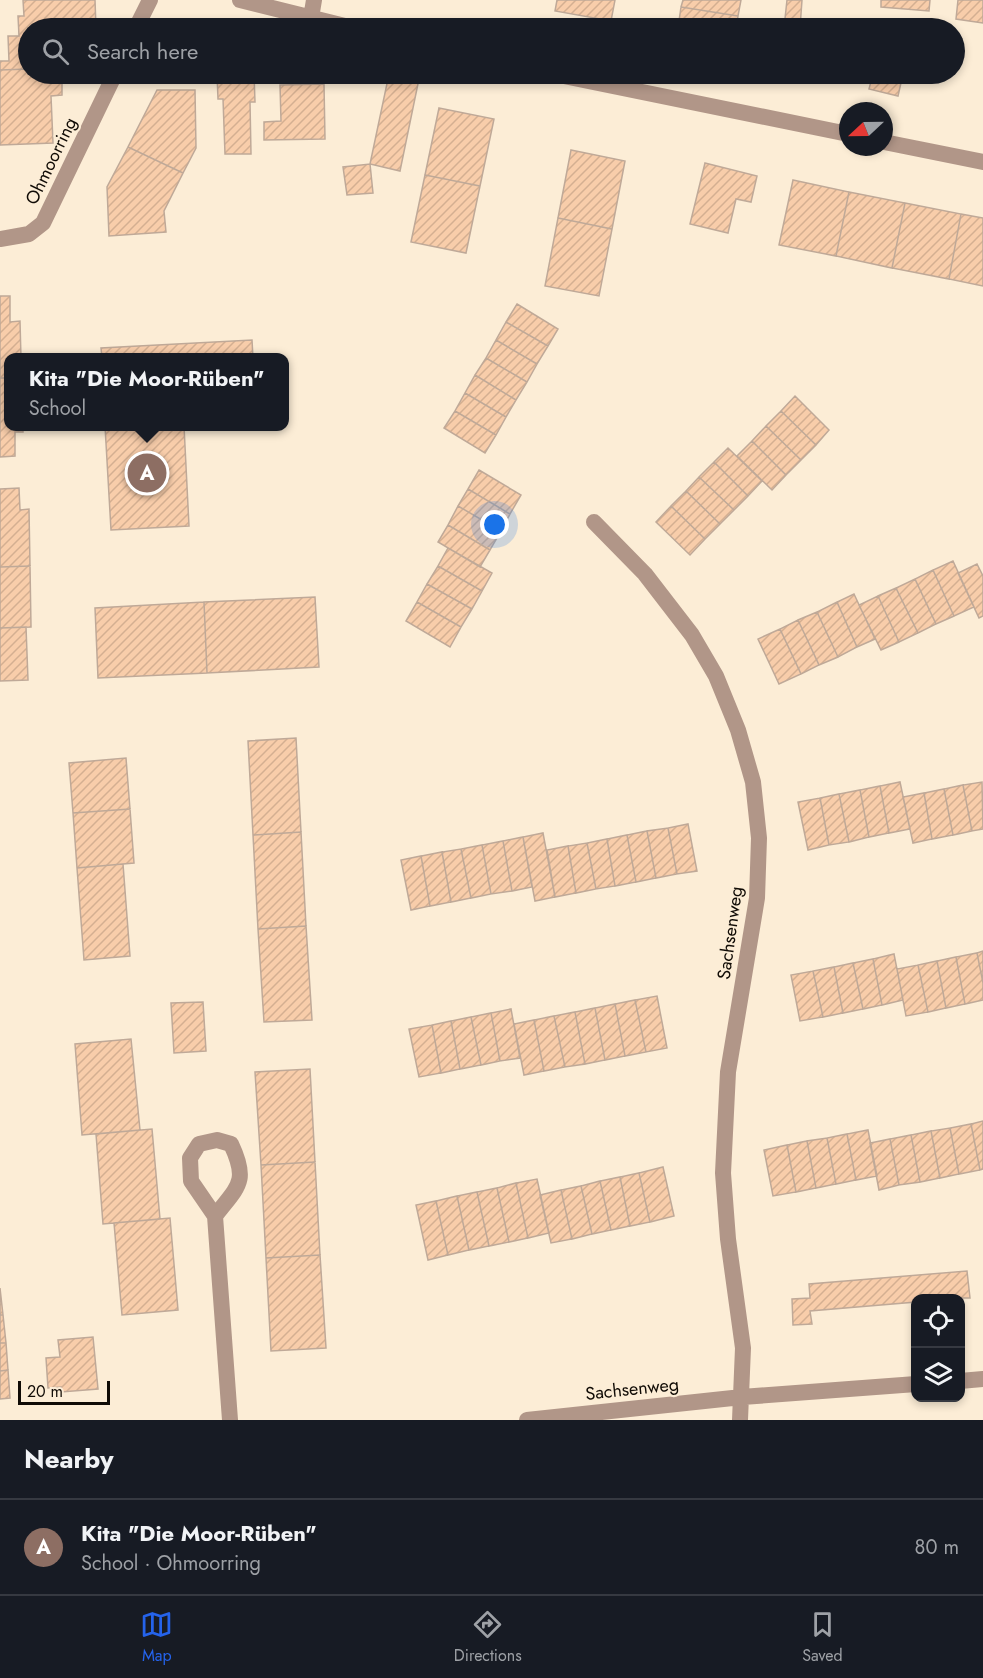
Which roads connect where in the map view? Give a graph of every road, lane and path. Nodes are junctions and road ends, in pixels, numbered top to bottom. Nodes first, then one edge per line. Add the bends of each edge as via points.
1 (150, 0) edge
2 (240, 0) edge
3 (314, 0) edge
4 (141, 18) edge
5 (311, 18) joint
6 (110, 84) edge
7 (603, 84) edge
8 (839, 132) edge
9 (893, 144) edge
10 (983, 162) edge
11 (0, 239) edge
12 (594, 522) dead end
13 (214, 1216) dead end
14 (983, 1379) edge
15 (965, 1381) edge
16 (911, 1384) edge
17 (742, 1397) junction
18 (230, 1420) edge
19 (527, 1420) edge
20 (740, 1420) edge

1 - 4 street
2 - 5 street
3 - 5 street
6 - 11 street, Ohmoorring via 43,223 29,234
7 - 8 street
9 - 10 street
12 - 17 street, Sachsenweg via 645,573 692,635 716,676 753,782 759,838 757,898 728,1072 723,1173 743,1348
13 - 18 street
14 - 15 street
16 - 17 street, Sachsenweg
17 - 19 street, Sachsenweg
17 - 20 street

